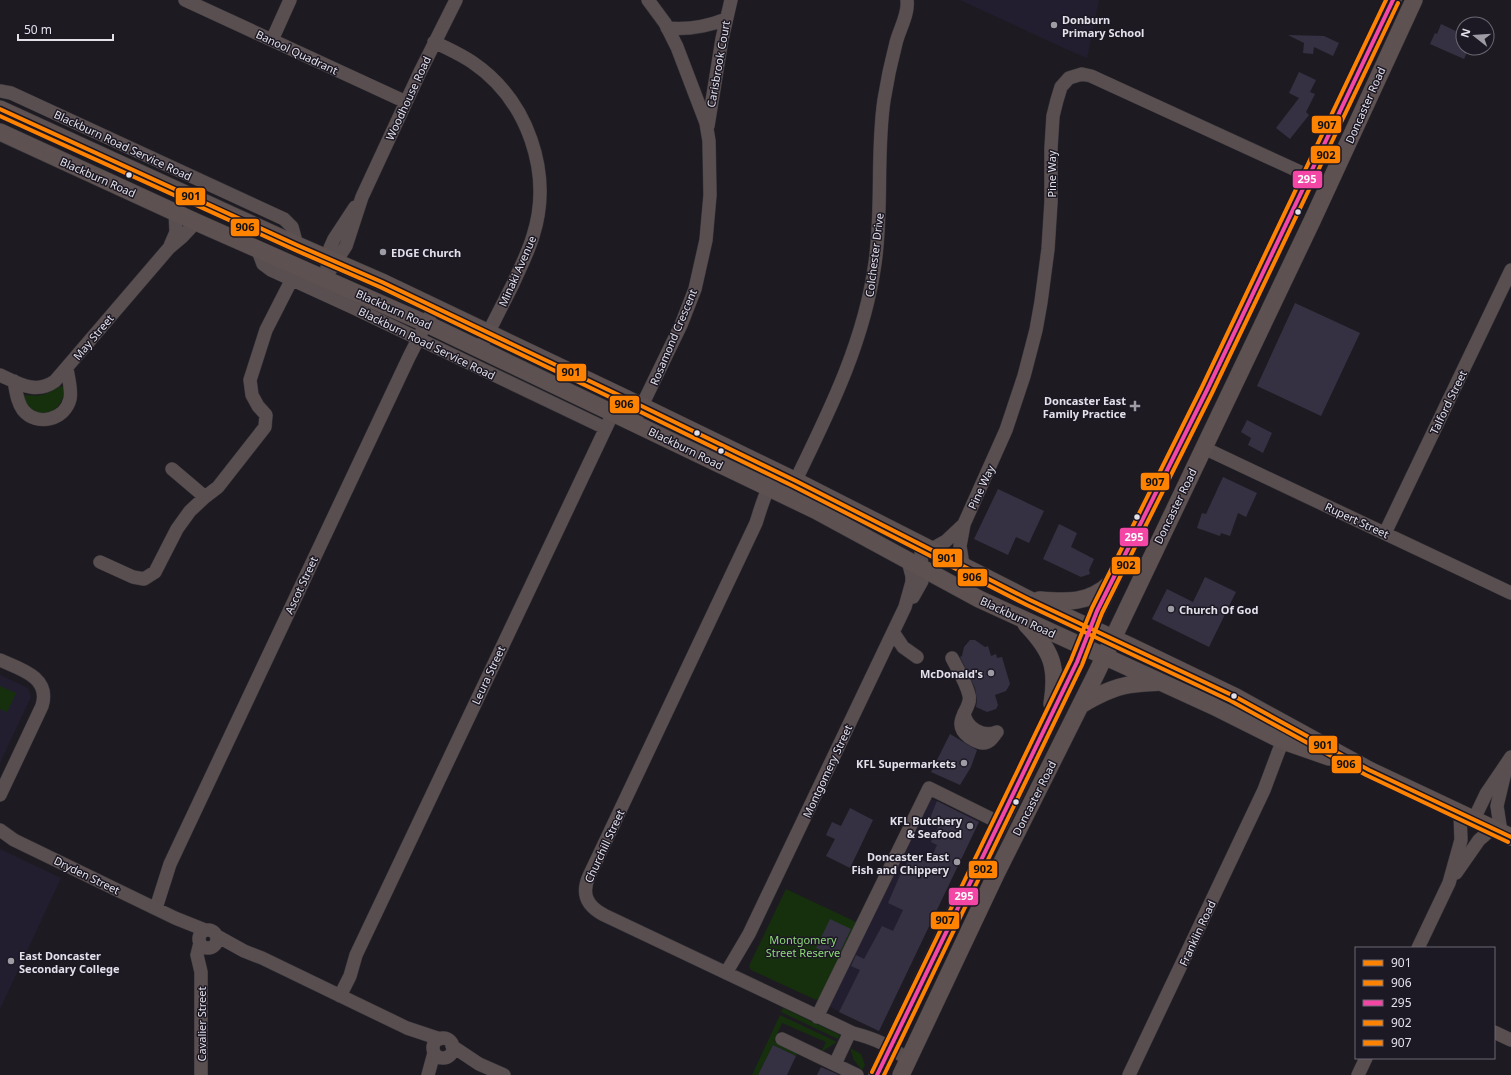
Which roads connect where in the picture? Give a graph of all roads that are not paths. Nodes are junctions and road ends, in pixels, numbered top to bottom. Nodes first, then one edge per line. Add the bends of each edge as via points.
1 (290, 0) edge
2 (456, 0) edge
3 (648, 0) edge
4 (731, 0) edge
5 (907, 0) edge
6 (1393, 0) edge
7 (1414, 0) edge
8 (185, 1) edge
9 (726, 19) junction
10 (667, 28) junction
11 (272, 40) junction
12 (434, 42) junction
13 (0, 91) edge
14 (406, 102) junction
15 (0, 109) edge
16 (708, 129) junction
17 (0, 132) edge
18 (1310, 176) junction
19 (175, 212) junction
20 (196, 222) junction
21 (297, 245) junction
22 (169, 248) junction
23 (257, 248) junction
24 (333, 261) junction
25 (1511, 270) edge
26 (325, 278) junction
27 (292, 280) junction
28 (435, 306) junction
29 (427, 324) junction
30 (488, 332) junction
31 (419, 339) junction
32 (480, 349) junction
33 (67, 368) junction
34 (0, 375) edge
35 (14, 381) junction
36 (621, 396) junction
37 (642, 406) junction
38 (613, 412) junction
39 (634, 422) junction
40 (605, 428) junction
41 (1204, 448) junction
42 (172, 469) dead end
43 (780, 473) junction
44 (796, 481) junction
45 (777, 492) junction
46 (205, 497) junction
47 (964, 524) junction
48 (1385, 533) junction
49 (926, 548) junction
50 (100, 562) dead end
51 (915, 565) junction
52 (963, 565) junction
53 (1111, 583) junction
54 (1511, 593) edge
55 (1030, 600) junction
56 (1020, 618) junction
57 (1091, 628) junction
58 (893, 632) junction
59 (1113, 638) junction
60 (1084, 647) junction
61 (917, 656) dead end
62 (1105, 656) junction
63 (952, 658) dead end
64 (0, 660) edge
65 (1160, 682) junction
66 (1081, 705) junction
67 (1050, 718) junction
68 (997, 732) dead end
69 (1288, 738) junction
70 (1510, 760) edge
71 (0, 795) edge
72 (1467, 816) junction
73 (1000, 823) junction
74 (0, 830) edge
75 (1501, 832) edge
76 (1449, 883) junction
77 (151, 905) junction
78 (208, 941) junction
79 (1418, 947) edge
80 (730, 975) junction
81 (337, 994) junction
82 (817, 1017) junction
83 (851, 1032) junction
84 (1495, 1032) edge
85 (782, 1039) dead end
86 (1511, 1040) edge
87 (442, 1050) junction
88 (888, 1050) junction
89 (1366, 1059) edge
90 (908, 1060) junction
91 (841, 1069) edge
92 (201, 1075) edge
93 (428, 1075) edge
94 (432, 1075) edge
95 (504, 1075) edge
96 (857, 1075) edge
97 (877, 1075) edge
98 (901, 1075) edge
99 (1130, 1075) edge
100 (1358, 1075) edge

1 - 11 street
2 - 12 street, Woodhouse Road
3 - 10 street, Rosamond Crescent
4 - 9 street, Carisbrook Court
5 - 44 street, Colchester Drive via 907,9 890,64 883,104 879,221 867,304 847,370
6 - 18 main road, Doncaster Road
7 - 41 main road, Doncaster Road
8 - 11 street, Banool Quadrant
9 - 10 street via 699,28
9 - 16 street, Carisbrook Court
10 - 16 street, Rosamond Crescent via 684,62
11 - 14 street, Banool Quadrant
12 - 14 street, Woodhouse Road
12 - 30 street, Minaki Avenue via 472,62 504,92 524,122 536,153 539,169 540,198 534,236
13 - 21 street, Blackburn Road Service Road via 10,93 284,219 292,227
14 - 24 street, Woodhouse Road via 362,197 335,237 330,248
15 - 21 main road, Blackburn Road
16 - 37 street, Rosamond Crescent via 709,207 700,272 681,325
17 - 19 main road, Blackburn Road
18 - 47 street, Pine Way via 1091,76 1078,74 1065,81 1059,90 1053,123 1048,249 1036,330 1006,430
18 - 53 main road, Doncaster Road
19 - 20 main road, Blackburn Road
19 - 22 street, May Street via 176,232
20 - 22 street, May Street
20 - 23 main road, Blackburn Road
21 - 24 main road, Blackburn Road
22 - 33 street, May Street
23 - 26 main road, Blackburn Road
23 - 27 street, Blackburn Road Service Road via 263,264
24 - 26 street, Woodhouse Road
24 - 28 main road, Blackburn Road
25 - 48 street, Talford Street
26 - 29 main road, Blackburn Road
27 - 31 street, Blackburn Road Service Road
27 - 46 street via 266,330 250,380 252,395 266,415 265,427 218,487
28 - 29 street, Ascot Street
28 - 30 main road, Blackburn Road
29 - 31 street, Ascot Street
29 - 32 main road, Blackburn Road
30 - 32 street, Minaki Avenue
30 - 36 main road, Blackburn Road
31 - 40 street, Blackburn Road Service Road
31 - 77 street, Ascot Street
32 - 38 main road, Blackburn Road
33 - 35 street, May Street via 55,381 44,387 29,388
33 - 35 street via 70,400 62,412 50,419 37,419 25,412 18,400
34 - 35 street, May Street
36 - 37 main road, Blackburn Road
36 - 38 street, Leura Street
37 - 39 street, Rosamond Crescent
37 - 43 main road, Blackburn Road
38 - 39 main road, Blackburn Road
38 - 40 street, Leura Street
39 - 45 main road, Blackburn Road
40 - 81 street, Leura Street via 356,955 350,976
41 - 48 street, Rupert Street
41 - 59 main road, Doncaster Road
42 - 46 street
43 - 44 main road, Blackburn Road
43 - 45 street, Churchill Street via 772,480
44 - 45 street, Colchester Drive
44 - 49 main road, Blackburn Road
45 - 51 main road, Blackburn Road
45 - 80 street, Churchill Street via 756,523 586,881 585,889 588,901 597,911
46 - 50 street via 190,511 177,529 155,572 144,579 133,577
47 - 49 street, Pine Way via 952,537
47 - 52 street, Pine Way via 960,546
48 - 54 street, Rupert Street
49 - 51 street, Montgomery Street
49 - 52 main road, Blackburn Road
51 - 56 main road, Blackburn Road
51 - 58 street, Montgomery Street via 922,581
52 - 55 main road, Blackburn Road
53 - 55 main road via 1101,592 1079,600
53 - 57 main road, Doncaster Road
55 - 57 main road, Blackburn Road
56 - 60 main road, Blackburn Road
56 - 67 main road via 1042,643 1053,665 1054,689
57 - 59 main road, Blackburn Road
57 - 60 main road, Doncaster Road
58 - 61 street via 903,646
58 - 80 street, Montgomery Street
59 - 62 main road, Doncaster Road
59 - 69 main road, Blackburn Road via 1234,696
60 - 62 main road, Blackburn Road
60 - 67 main road, Doncaster Road
62 - 65 main road, Blackburn Road
62 - 66 main road, Doncaster Road
63 - 68 street via 970,697 964,719 979,732 989,735
64 - 71 street via 34,676 41,685 44,696 42,706
65 - 66 main road via 1115,688
65 - 69 main road, Blackburn Road
66 - 90 main road, Doncaster Road via 996,874
67 - 73 main road, Doncaster Road
69 - 72 main road, Blackburn Road via 1369,770
69 - 99 street, Franklin Road via 1272,765 1264,790
70 - 72 street
70 - 75 street via 1497,806
72 - 75 main road, Blackburn Road
72 - 76 street
73 - 82 street via 929,788
73 - 88 main road, Doncaster Road
74 - 77 street, Dryden Street via 14,840
75 - 76 street via 1479,840
76 - 79 street
77 - 78 street, Dryden Street
78 - 81 street, Dryden Street via 262,958
78 - 92 street, Cavalier Street via 201,972
80 - 82 street, Churchill Street
81 - 87 street, Dryden Street via 407,1028
82 - 83 street, Churchill Street
83 - 88 street, Churchill Street via 870,1037
83 - 91 street
84 - 86 street
85 - 91 street
87 - 93 street
87 - 94 street
87 - 95 street, Dryden Street
88 - 90 street, Churchill Street
88 - 97 main road, Doncaster Road
89 - 100 street
90 - 98 main road, Doncaster Road
91 - 96 street

